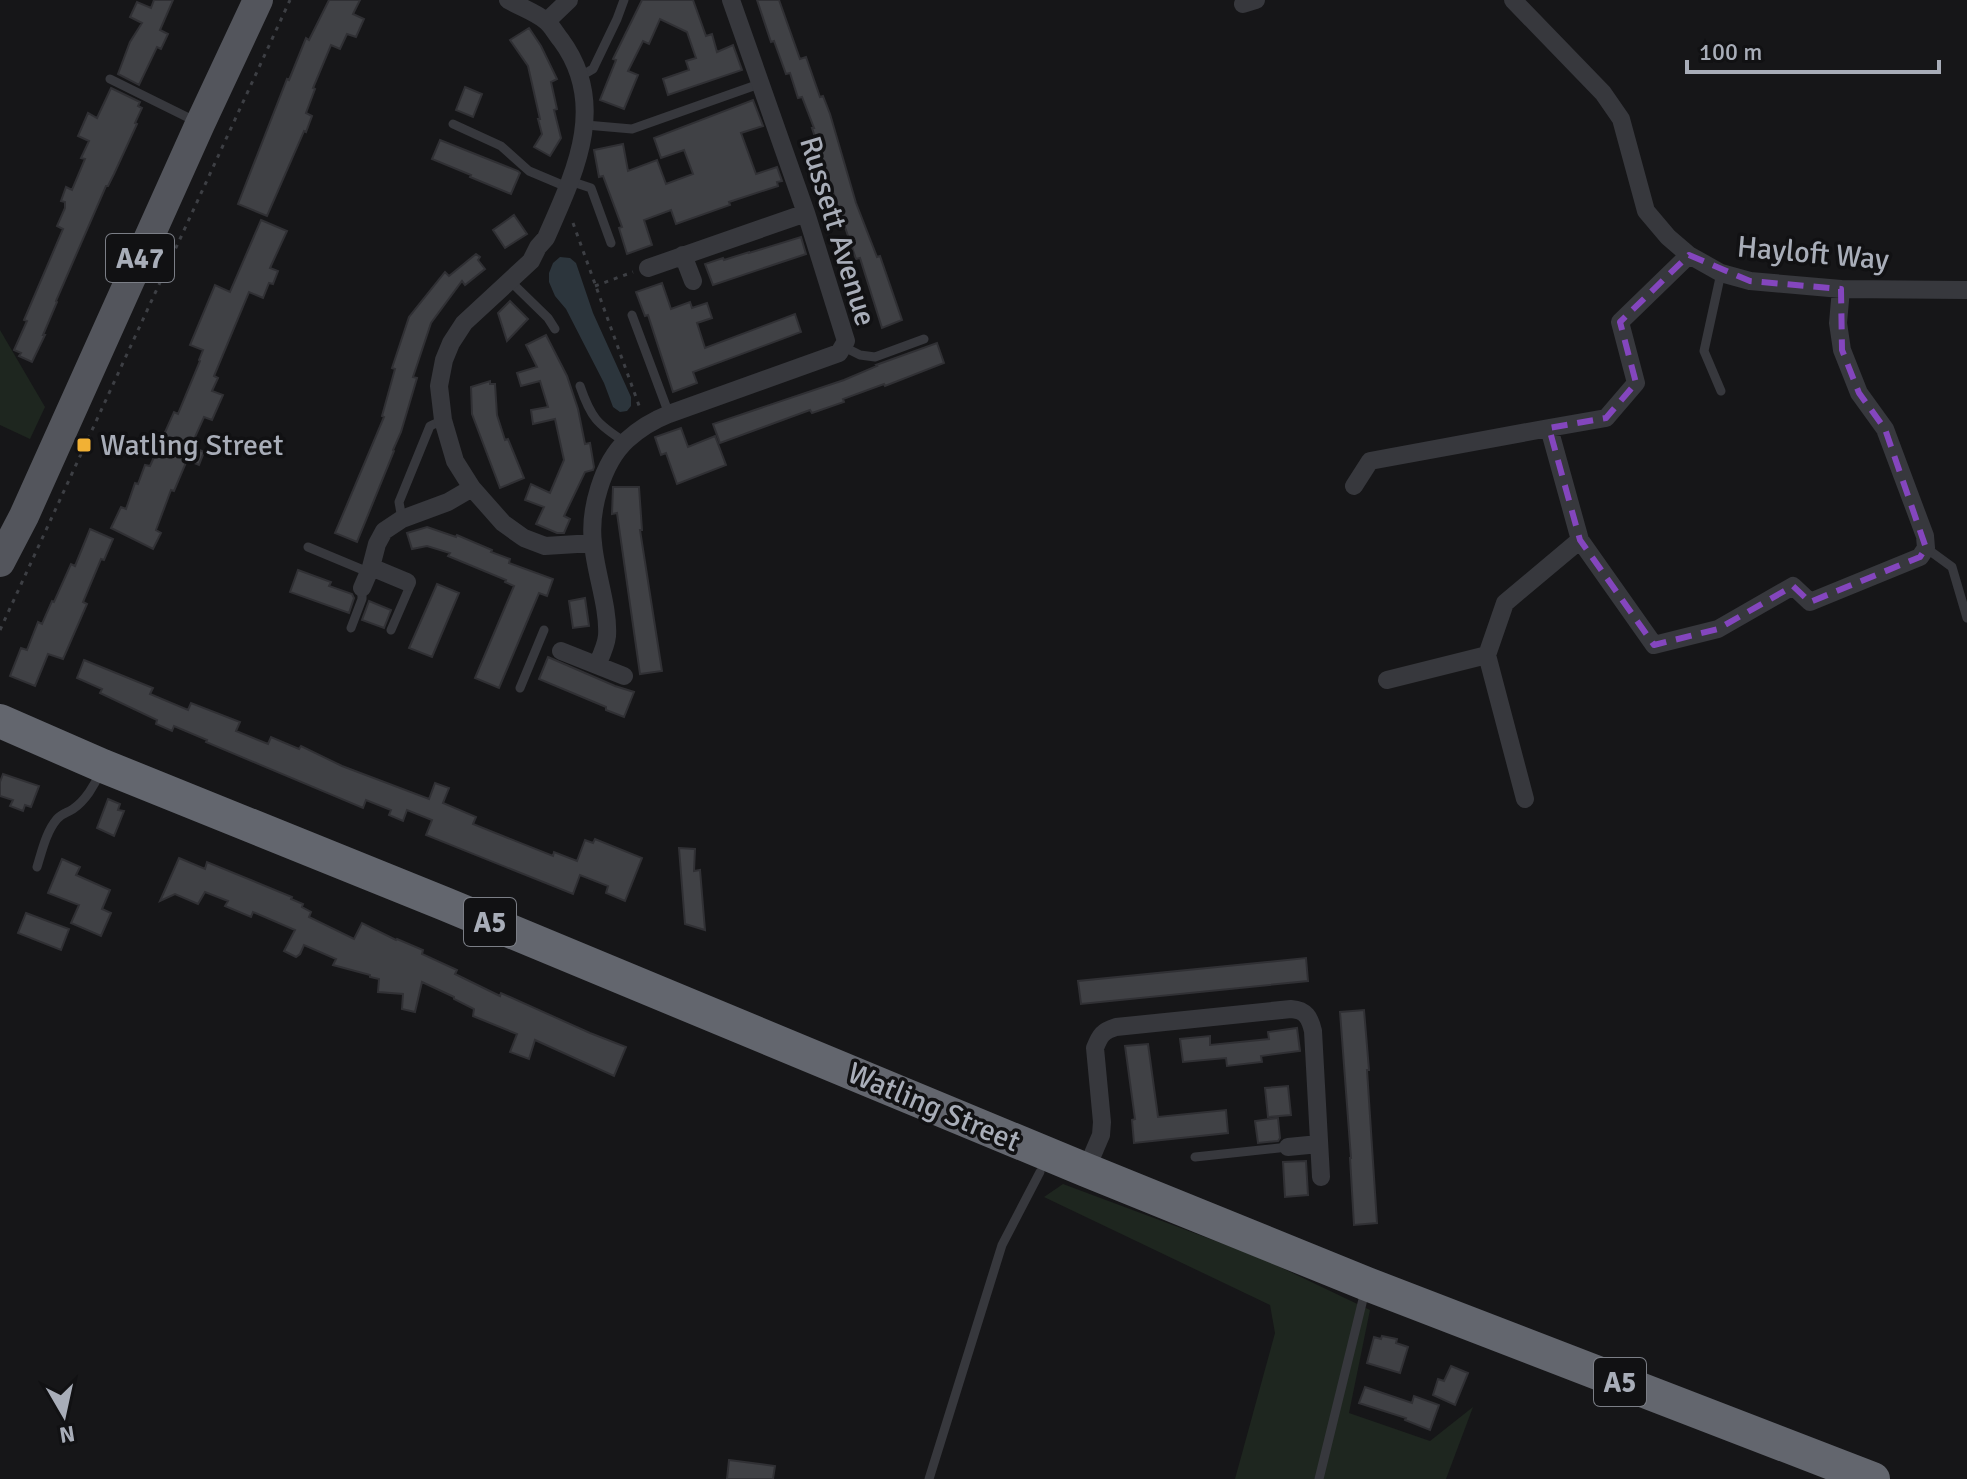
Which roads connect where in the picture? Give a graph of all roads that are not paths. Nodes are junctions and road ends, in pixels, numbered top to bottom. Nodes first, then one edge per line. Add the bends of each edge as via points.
1 (258, 0) edge
2 (508, 0) edge
3 (569, 0) edge
4 (624, 0) edge
5 (731, 0) edge
6 (1513, 0) edge
7 (547, 21) junction
8 (579, 77) junction
9 (110, 79) dead end
10 (762, 83) junction
11 (200, 124) junction
12 (453, 124) dead end
13 (586, 125) junction
14 (567, 188) junction
15 (806, 213) junction
16 (611, 243) dead end
17 (683, 255) junction
18 (1689, 255) junction
19 (648, 268) road end
20 (1721, 273) junction
21 (510, 281) junction
22 (693, 281) dead end
23 (1841, 289) junction
24 (1967, 290) edge
25 (632, 315) dead end
26 (555, 329) dead end
27 (924, 339) dead end
28 (844, 347) junction
29 (580, 386) dead end
30 (1721, 391) dead end
31 (669, 414) junction
32 (443, 420) junction
33 (1549, 428) junction
34 (625, 442) junction
35 (1354, 486) dead end
36 (472, 488) junction
37 (402, 519) junction
38 (1580, 540) junction
39 (593, 543) junction
40 (308, 547) dead end
41 (1926, 548) junction
42 (0, 562) edge
43 (367, 576) junction
44 (407, 582) joint
45 (1967, 618) edge
46 (351, 628) dead end
47 (391, 630) dead end
48 (544, 630) dead end
49 (540, 643) junction
50 (561, 651) joint
51 (1487, 655) junction
52 (597, 665) junction
53 (624, 676) dead end
54 (1387, 680) dead end
55 (520, 688) dead end
56 (0, 721) edge
57 (103, 766) junction
58 (1525, 799) dead end
59 (37, 867) dead end
60 (1319, 1144) junction
61 (1288, 1147) joint
62 (1195, 1157) dead end
63 (1086, 1170) junction
64 (1040, 1172) dead end
65 (1321, 1177) dead end
66 (1367, 1284) junction
67 (929, 1479) edge
68 (1319, 1479) edge
69 (1873, 1479) edge

1 - 11 main road, A47
2 - 7 street
3 - 7 street
4 - 8 lane via 593,69
5 - 10 street, Russett Avenue
6 - 18 street, Hayloft Way via 1603,93 1621,119 1646,211
7 - 8 street via 571,54
8 - 13 street
9 - 11 lane
10 - 13 lane via 632,129
10 - 15 street, Russett Avenue
11 - 42 main road, A47
12 - 14 lane via 501,146 529,171
13 - 14 street
14 - 16 lane via 591,188
14 - 21 street via 546,238
15 - 17 street
15 - 28 street, Russett Avenue
17 - 19 street
17 - 22 street
18 - 20 street, Hayloft Way
18 - 33 street via 1620,322 1636,383 1606,418
20 - 23 street, Hayloft Way via 1750,281
20 - 30 lane via 1704,351
21 - 26 lane
21 - 32 street via 464,323 451,343 439,386
23 - 24 street, Hayloft Way
23 - 41 street via 1842,350 1859,393 1885,429
25 - 31 lane
27 - 28 lane via 875,357
28 - 31 street, Russett Avenue via 828,358
29 - 34 lane via 598,423
31 - 34 street, Russett Avenue
32 - 36 street via 455,461
32 - 37 lane via 430,426 399,502
33 - 35 street via 1370,461
33 - 38 street
34 - 39 street, Russett Avenue via 597,493
36 - 37 street
36 - 39 street via 524,538 545,546
37 - 43 street via 384,531
38 - 41 street via 1654,645 1718,629 1793,586 1810,602 1920,557
38 - 51 street via 1505,603
39 - 52 street, Russett Avenue via 607,635
40 - 43 lane
41 - 45 lane via 1952,567
43 - 44 street
43 - 46 lane
44 - 47 lane via 410,586
48 - 49 lane
49 - 50 lane
49 - 55 lane
50 - 52 street
51 - 54 street
51 - 58 street
52 - 53 street
56 - 57 highway, Watling Street / A5
57 - 59 lane via 85,797 55,821
57 - 63 highway, Watling Street / A5
60 - 61 street
60 - 63 street via 1313,1031 1306,1013 1291,1009 1116,1027 1105,1030 1095,1048 1102,1122
60 - 65 street
61 - 62 lane
63 - 66 highway, Watling Street / A5
64 - 67 lane via 1002,1245
66 - 68 lane
66 - 69 highway, Watling Street / A5

